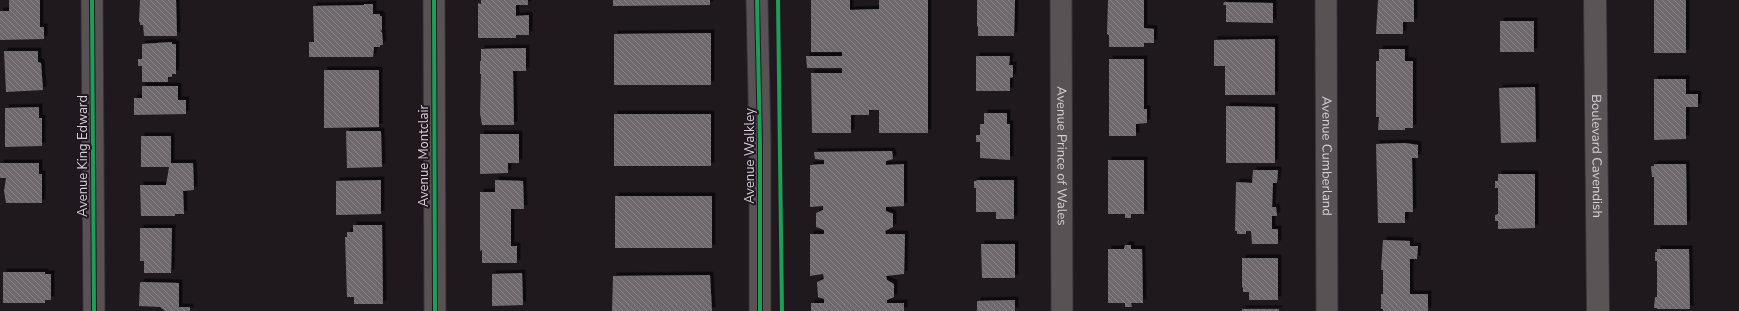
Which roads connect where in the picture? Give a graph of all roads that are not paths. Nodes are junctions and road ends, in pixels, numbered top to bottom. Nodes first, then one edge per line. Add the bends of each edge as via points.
1 (92, 0) edge
2 (434, 0) edge
3 (757, 0) edge
4 (1061, 0) edge
5 (1326, 0) edge
6 (1595, 0) edge
7 (94, 311) edge
8 (435, 311) edge
9 (760, 311) edge
10 (1062, 311) edge
11 (1327, 311) edge
12 (1598, 311) edge

1 - 7 street, Avenue King Edward
2 - 8 street, Avenue Montclair
3 - 9 street, Avenue Walkley
4 - 10 street, Avenue Prince of Wales
5 - 11 street, Avenue Cumberland
6 - 12 main road, Boulevard Cavendish

